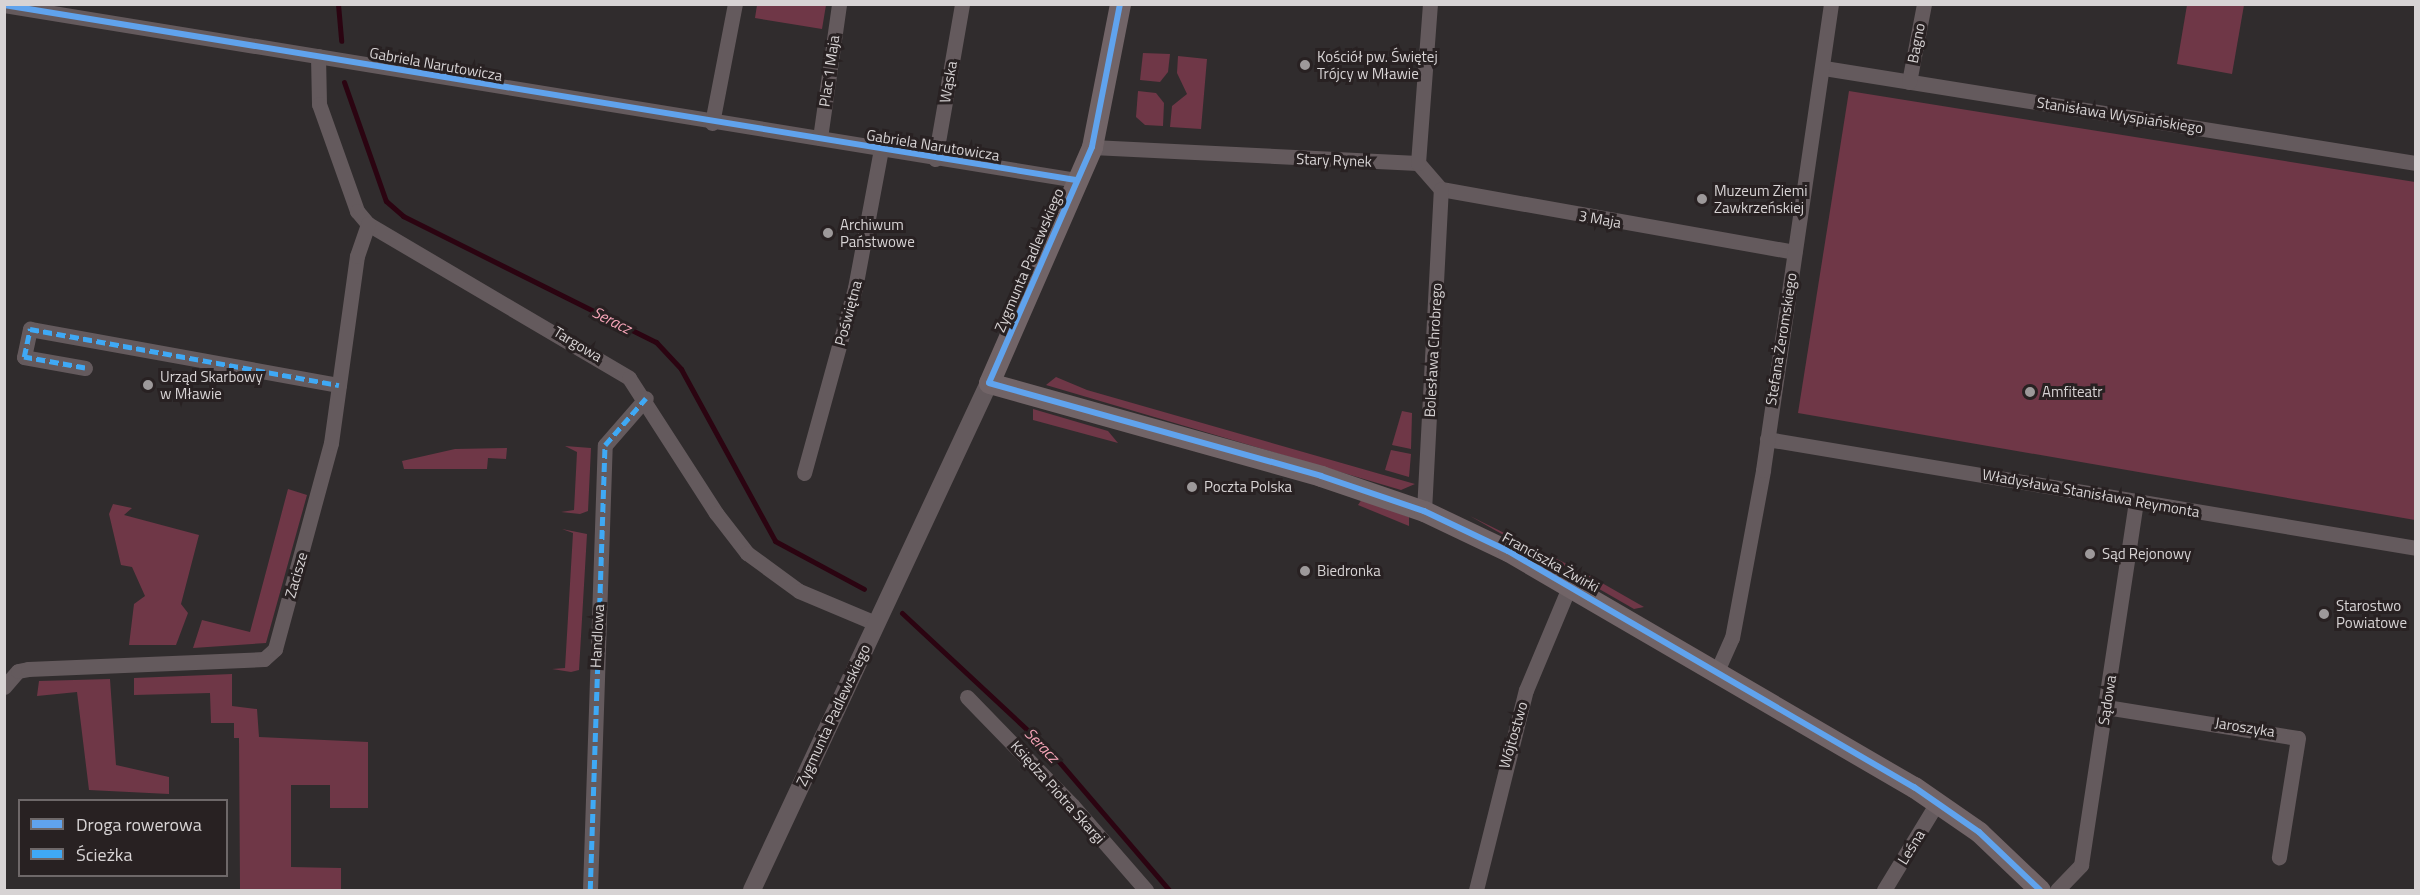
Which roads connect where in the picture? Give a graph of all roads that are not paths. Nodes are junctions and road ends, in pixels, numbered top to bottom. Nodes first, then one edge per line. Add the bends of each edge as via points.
1 (735, 4) edge
2 (839, 4) edge
3 (962, 4) edge
4 (1120, 4) edge
5 (1430, 4) edge
6 (1831, 4) edge
7 (1924, 4) edge
8 (4, 5) edge
9 (318, 56) junction
10 (1824, 68) junction
11 (1909, 82) junction
12 (712, 123) junction
13 (820, 138) junction
14 (1092, 147) junction
15 (881, 149) junction
16 (935, 159) junction
17 (1418, 163) junction
18 (2415, 163) edge
19 (1077, 180) junction
20 (1441, 189) junction
21 (368, 224) junction
22 (1794, 252) junction
23 (85, 368) dead end
24 (989, 383) junction
25 (339, 385) junction
26 (646, 398) junction
27 (1767, 439) junction
28 (804, 474) dead end
29 (2136, 501) junction
30 (1424, 511) junction
31 (2415, 548) edge
32 (1570, 585) junction
33 (875, 623) junction
34 (1717, 671) junction
35 (4, 687) edge
36 (966, 697) dead end
37 (2106, 707) junction
38 (1937, 803) junction
39 (2279, 857) dead end
40 (590, 891) edge
41 (752, 891) edge
42 (1146, 891) edge
43 (1476, 891) edge
44 (1884, 891) edge
45 (2040, 891) edge
46 (2057, 891) edge

1 - 12 street
2 - 13 street, Plac 1 Maja
3 - 16 street, Wąska
4 - 14 main road, Zygmunta Padlewskiego
5 - 17 street
6 - 10 street, Stefana Żeromskiego
7 - 11 street, Bagno
8 - 9 street, Gabriela Narutowicza
9 - 12 street, Gabriela Narutowicza
9 - 21 street, Targowa via 319,104 353,202
10 - 11 street, Stanisława Wyspiańskiego
10 - 22 street, Stefana Żeromskiego
11 - 18 street, Stanisława Wyspiańskiego
12 - 13 street, Gabriela Narutowicza
13 - 15 street, Gabriela Narutowicza
14 - 17 street, Stary Rynek
14 - 19 main road, Zygmunta Padlewskiego
15 - 16 street, Gabriela Narutowicza
15 - 28 street, Poświętna via 855,288
16 - 19 street, Gabriela Narutowicza
17 - 20 street
19 - 24 main road, Zygmunta Padlewskiego
20 - 22 street, 3 Maja
20 - 30 street, Bolesława Chrobrego
21 - 25 street, Zacisze via 357,256
21 - 26 street, Targowa via 591,351 629,378
22 - 27 street, Stefana Żeromskiego
23 - 25 street via 24,357 30,329
24 - 30 main road, Franciszka Żwirki via 1321,476
24 - 33 street, Zygmunta Padlewskiego
25 - 35 street, Zacisze via 321,486 275,649 264,659 28,669 18,671
26 - 33 street, Targowa via 716,513 747,553 799,591
26 - 40 street, Handlowa via 605,446
27 - 29 street, Władysława Stanisława Reymonta
27 - 34 street, Stefana Żeromskiego via 1732,638
29 - 31 street, Władysława Stanisława Reymonta
29 - 37 street, Sądowa
30 - 32 main road, Franciszka Żwirki
32 - 34 main road, Franciszka Żwirki
32 - 43 street, Wójtostwo via 1526,690
33 - 41 street, Zygmunta Padlewskiego
34 - 38 main road, Franciszka Żwirki
36 - 42 street, Księdza Piotra Skargi via 1072,805
37 - 39 street, Jaroszyka via 2298,738
37 - 46 street, Sądowa via 2081,865
38 - 44 street, Leśna
38 - 45 main road, Franciszka Żwirki via 1979,832

